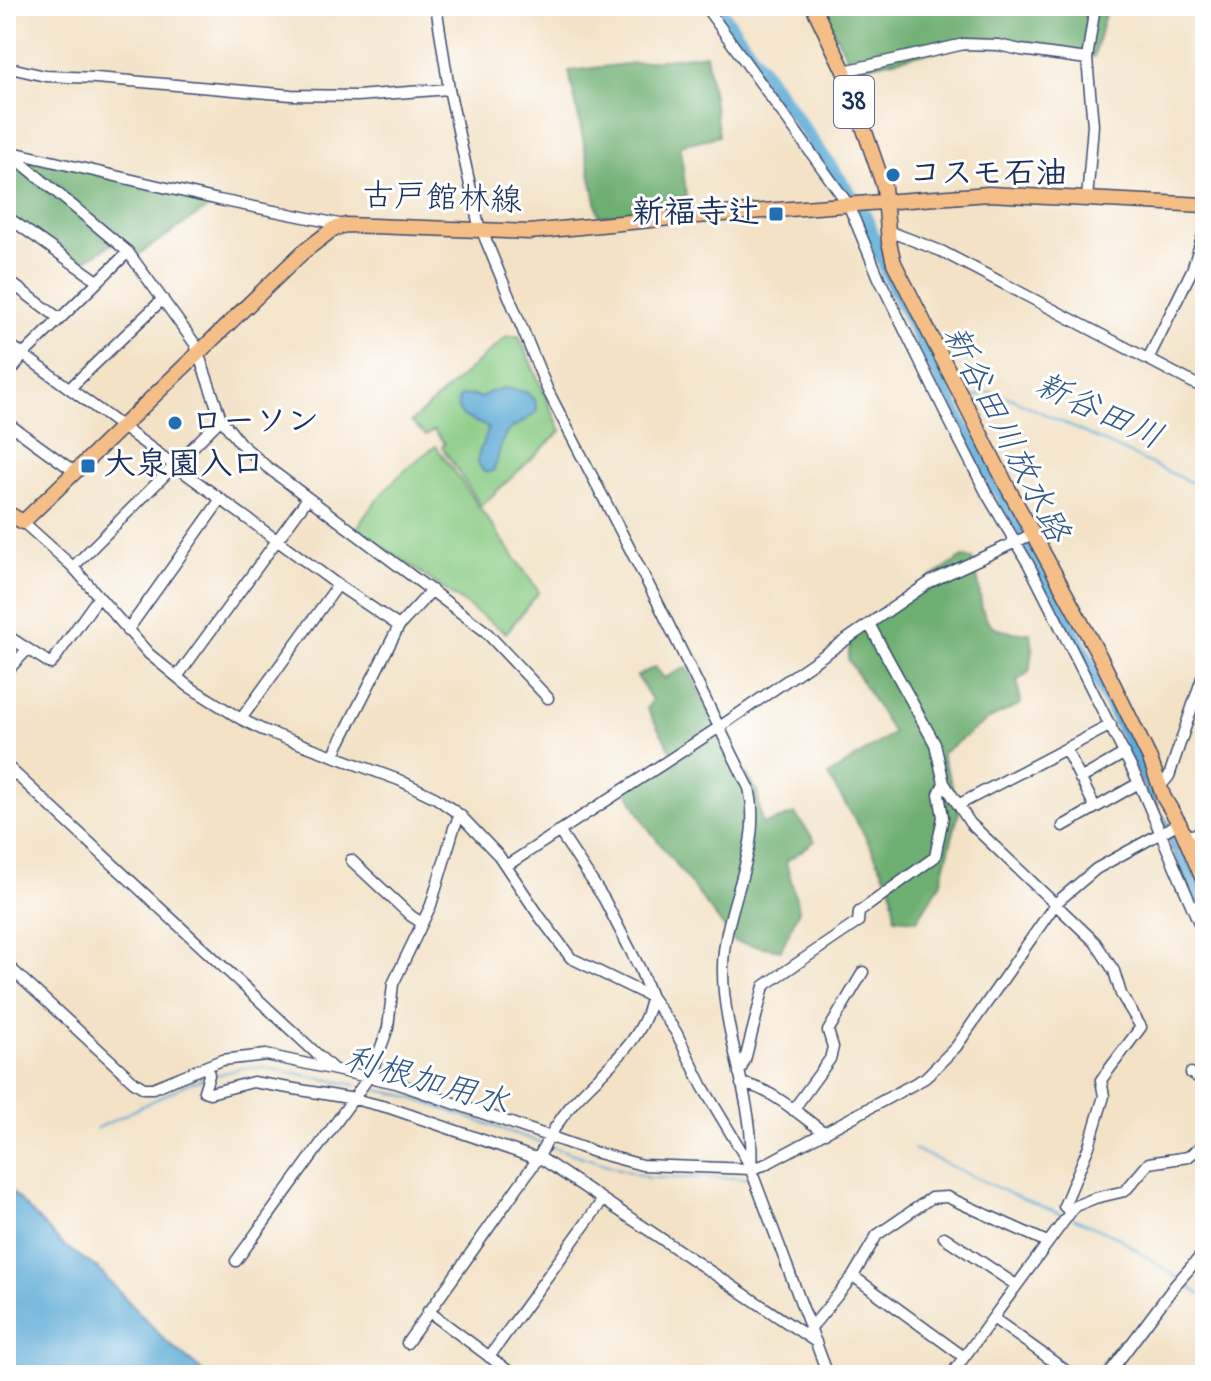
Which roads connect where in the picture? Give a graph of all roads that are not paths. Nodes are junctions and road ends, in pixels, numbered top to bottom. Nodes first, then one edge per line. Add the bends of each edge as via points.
1 (436, 6) edge
2 (705, 6) edge
3 (813, 6) edge
4 (1095, 6) edge
5 (1087, 59) junction
6 (6, 67) edge
7 (844, 71) junction
8 (449, 89) junction
9 (8, 151) edge
10 (1087, 200) junction
11 (886, 202) junction
12 (854, 204) junction
13 (1205, 205) edge
14 (6, 216) edge
15 (346, 225) junction
16 (1205, 229) edge
17 (481, 231) junction
18 (888, 231) junction
19 (128, 252) junction
20 (6, 279) edge
21 (98, 281) junction
22 (163, 299) junction
23 (60, 319) junction
24 (6, 342) edge
25 (199, 352) junction
26 (23, 355) junction
27 (1148, 359) junction
28 (6, 379) edge
29 (70, 388) junction
30 (1205, 389) edge
31 (221, 419) junction
32 (6, 422) edge
33 (122, 427) junction
34 (176, 466) junction
35 (75, 472) junction
36 (308, 498) junction
37 (221, 499) junction
38 (6, 512) edge
39 (23, 522) junction
40 (278, 538) junction
41 (1025, 539) junction
42 (73, 567) junction
43 (338, 585) junction
44 (432, 590) junction
45 (98, 598) junction
46 (869, 624) junction
47 (399, 626) junction
48 (127, 631) junction
49 (6, 635) edge
50 (28, 649) junction
51 (1205, 669) edge
52 (6, 672) edge
53 (177, 677) junction
54 (548, 698) dead end
55 (241, 719) junction
56 (1111, 725) junction
57 (718, 728) junction
58 (1066, 750) junction
59 (1125, 753) junction
60 (333, 756) junction
61 (6, 765) edge
62 (1080, 779) junction
63 (944, 783) junction
64 (1139, 783) junction
65 (1160, 787) junction
66 (958, 805) junction
67 (1095, 807) junction
68 (460, 815) junction
69 (1063, 826) dead end
70 (1179, 828) junction
71 (559, 831) junction
72 (1162, 831) junction
73 (1205, 833) edge
74 (351, 860) dead end
75 (506, 866) junction
76 (1205, 884) edge
77 (1056, 903) junction
78 (422, 923) junction
79 (1205, 937) edge
80 (6, 964) edge
81 (863, 972) dead end
82 (651, 997) junction
83 (207, 1066) junction
84 (333, 1069) junction
85 (1191, 1073) dead end
86 (368, 1077) junction
87 (740, 1078) junction
88 (1205, 1082) edge
89 (354, 1099) junction
90 (793, 1110) junction
91 (825, 1133) junction
92 (1205, 1143) edge
93 (544, 1145) junction
94 (751, 1169) junction
95 (602, 1201) junction
96 (1070, 1212) junction
97 (944, 1237) dead end
98 (1047, 1242) junction
99 (1205, 1251) edge
100 (236, 1261) dead end
101 (853, 1276) junction
102 (1016, 1285) junction
103 (428, 1311) junction
104 (993, 1318) junction
105 (811, 1328) junction
106 (816, 1342) junction
107 (407, 1343) dead end
108 (489, 1357) junction
109 (964, 1357) junction
110 (514, 1375) edge
111 (828, 1375) edge
112 (951, 1375) edge
113 (1072, 1375) edge
114 (1108, 1375) edge

1 - 8 street
2 - 12 street
3 - 7 main road, 38
4 - 5 street
5 - 7 street via 964,44
5 - 10 street via 1093,125
6 - 8 street via 45,76 291,95
7 - 11 main road, 38
8 - 17 street
9 - 15 street
9 - 19 street
10 - 11 main road, 古戸館林線 via 989,194
10 - 13 main road, 古戸館林線
11 - 12 main road, 古戸館林線
11 - 18 main road, 38
12 - 17 main road, 古戸館林線 via 551,230
12 - 41 street via 879,278 949,420
14 - 21 street
15 - 17 main road, 古戸館林線
15 - 25 main road, 古戸館林線 via 302,253
16 - 27 street via 1192,270
17 - 57 street via 548,391
18 - 27 street via 941,251
18 - 41 main road, 38 via 903,283 1009,490
19 - 21 street
19 - 22 street
20 - 23 street
21 - 23 street
22 - 25 street
22 - 29 street
23 - 26 street
24 - 26 street
25 - 31 street
25 - 33 main road, 古戸館林線
26 - 28 street
26 - 29 street
27 - 30 street
29 - 33 street
31 - 34 street
31 - 36 street via 249,451
32 - 35 street
33 - 34 street
33 - 35 main road, 古戸館林線
34 - 37 street
34 - 42 street
35 - 39 main road, 古戸館林線
36 - 40 street
36 - 44 street
37 - 40 street
37 - 48 street
38 - 39 main road
39 - 42 street
40 - 43 street
40 - 53 street
41 - 46 street via 930,582
41 - 56 street
41 - 65 main road, 38 via 1150,759
42 - 45 street
43 - 47 street
43 - 55 street
44 - 47 street
44 - 54 street via 485,631
45 - 48 street
45 - 50 street via 51,664
46 - 57 street
46 - 63 street via 935,744
47 - 60 street
48 - 53 street
49 - 50 street
50 - 52 street
51 - 65 street via 1169,776
53 - 55 street
55 - 60 street
56 - 58 street
56 - 59 street
57 - 71 street
57 - 87 street via 753,804 753,831 725,940 723,968
58 - 62 street
58 - 66 street
59 - 62 street
59 - 64 street
60 - 68 street via 414,786
61 - 84 street
62 - 67 street
63 - 66 street
63 - 87 street via 935,857 859,912 858,922 764,986
64 - 67 street
64 - 72 street
65 - 70 main road, 38
66 - 77 street via 970,823
67 - 69 street
68 - 75 street
68 - 78 street
70 - 72 street
70 - 73 street
70 - 76 main road, 38
71 - 75 street
71 - 82 street via 604,899
72 - 77 street via 1096,869
72 - 79 street
74 - 78 street
75 - 82 street via 571,958
77 - 91 street via 943,1063 912,1087
77 - 96 street via 1102,951 1141,1027 1101,1080 1104,1096 1088,1152 1064,1206
78 - 86 street via 393,984 388,1028
80 - 83 street via 137,1084 153,1088
81 - 90 street via 828,1031 830,1059
82 - 93 street via 617,1059 573,1104
82 - 94 street via 676,1032
83 - 84 street via 253,1054
83 - 89 street via 204,1091 210,1093 253,1082
84 - 86 street
85 - 88 street
86 - 89 street
86 - 93 street via 396,1083
87 - 90 street
87 - 94 street
89 - 93 street via 532,1157
89 - 100 street
90 - 91 street
91 - 94 street
92 - 96 street via 1188,1157 1149,1163 1125,1191 1080,1203
93 - 94 street via 642,1165
93 - 95 street
93 - 103 street
94 - 105 street
95 - 106 street
95 - 108 street
96 - 98 street
97 - 102 street
98 - 101 street via 938,1196 877,1235
98 - 102 street
99 - 114 street
101 - 105 street
101 - 109 street
102 - 104 street
103 - 107 street
103 - 108 street
104 - 109 street
104 - 113 street
105 - 106 street
106 - 111 street
108 - 110 street
109 - 112 street

